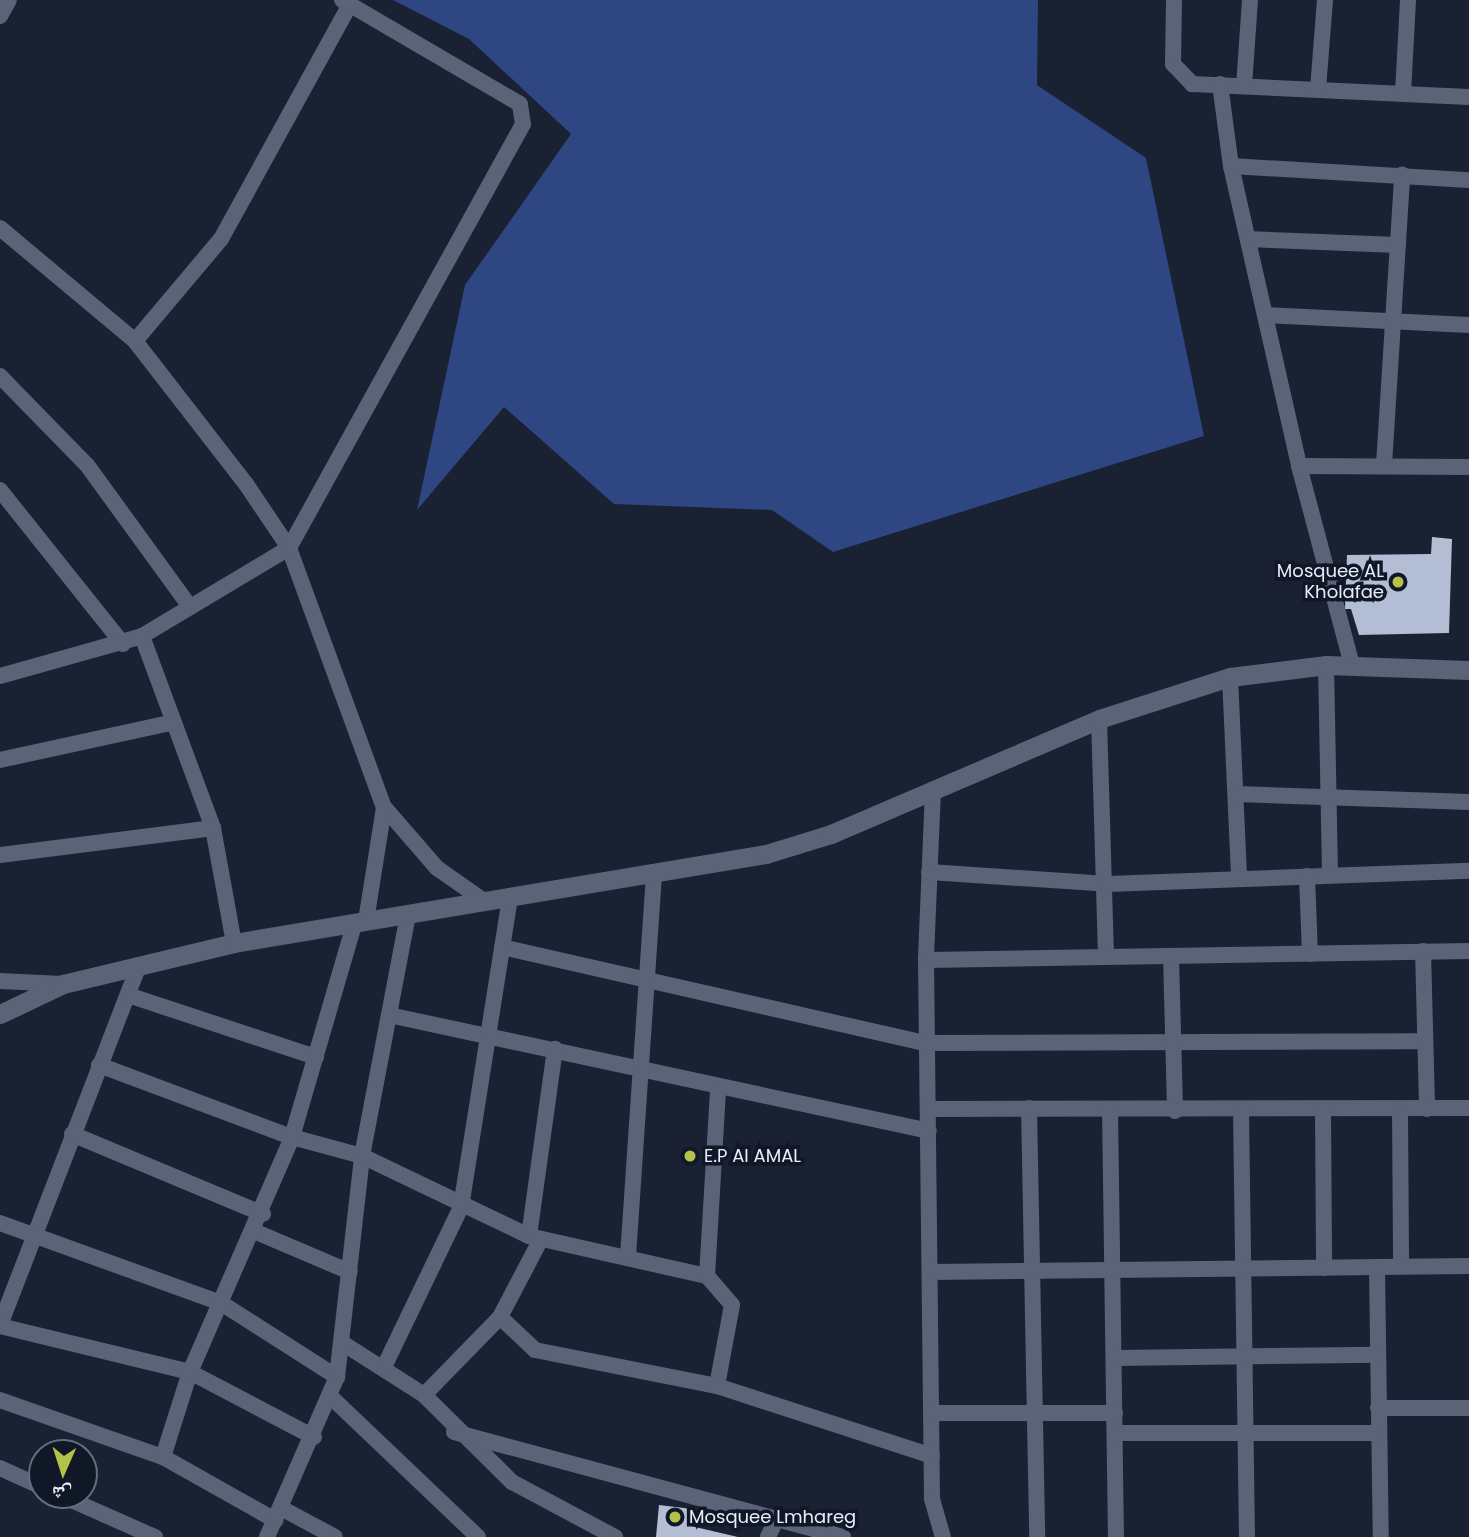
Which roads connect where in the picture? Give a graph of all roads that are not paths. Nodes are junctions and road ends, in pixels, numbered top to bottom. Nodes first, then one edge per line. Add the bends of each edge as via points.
1 (9, 0) edge
2 (1174, 0) edge
3 (1250, 0) edge
4 (1325, 0) edge
5 (1408, 0) edge
6 (346, 2) edge
7 (0, 16) edge
8 (1220, 84) junction
9 (1244, 86) junction
10 (1318, 89) junction
11 (1403, 93) junction
12 (1469, 97) edge
13 (1231, 166) junction
14 (1402, 175) junction
15 (1469, 180) edge
16 (0, 228) edge
17 (1248, 239) junction
18 (1398, 245) junction
19 (1266, 315) junction
20 (1394, 321) junction
21 (1469, 325) edge
22 (135, 341) junction
23 (0, 376) edge
24 (1384, 465) junction
25 (1299, 466) junction
26 (1469, 467) edge
27 (0, 490) edge
28 (289, 548) junction
29 (190, 607) junction
30 (142, 636) junction
31 (123, 644) junction
32 (1352, 664) junction
33 (1326, 665) junction
34 (1469, 670) edge
35 (0, 676) edge
36 (1230, 677) junction
37 (1099, 719) junction
38 (174, 722) junction
39 (0, 760) edge
40 (933, 790) junction
41 (1237, 794) junction
42 (1326, 794) junction
43 (1469, 802) edge
44 (384, 807) junction
45 (213, 828) junction
46 (0, 855) edge
47 (1469, 871) edge
48 (929, 872) junction
49 (1330, 875) junction
50 (654, 876) junction
51 (1307, 876) junction
52 (1239, 878) junction
53 (1108, 884) junction
54 (510, 896) junction
55 (484, 901) junction
56 (408, 914) junction
57 (360, 922) junction
58 (234, 943) junction
59 (502, 947) junction
60 (1423, 951) junction
61 (1469, 951) edge
62 (1310, 954) junction
63 (1171, 956) junction
64 (1106, 957) junction
65 (926, 960) junction
66 (139, 965) junction
67 (0, 981) edge
68 (648, 981) junction
69 (63, 984) junction
70 (128, 995) junction
71 (0, 1014) edge
72 (389, 1015) junction
73 (486, 1032) junction
74 (1173, 1041) junction
75 (1424, 1041) junction
76 (926, 1044) junction
77 (555, 1049) junction
78 (316, 1057) junction
79 (99, 1065) junction
80 (641, 1071) junction
81 (718, 1091) junction
82 (1029, 1108) junction
83 (1469, 1108) edge
84 (929, 1109) junction
85 (1400, 1109) junction
86 (1427, 1109) junction
87 (1110, 1110) junction
88 (1241, 1110) junction
89 (1175, 1111) junction
90 (1323, 1111) junction
91 (929, 1131) junction
92 (72, 1134) junction
93 (292, 1138) junction
94 (362, 1156) junction
95 (461, 1207) junction
96 (262, 1214) junction
97 (0, 1223) edge
98 (254, 1231) junction
99 (31, 1234) junction
100 (535, 1238) junction
101 (628, 1256) junction
102 (1401, 1266) junction
103 (1469, 1266) edge
104 (1243, 1267) junction
105 (1377, 1267) junction
106 (1324, 1268) junction
107 (1113, 1270) junction
108 (1030, 1271) junction
109 (351, 1272) junction
110 (930, 1272) junction
111 (707, 1276) junction
112 (221, 1303) junction
113 (500, 1317) junction
114 (344, 1343) junction
115 (1378, 1355) junction
116 (1246, 1357) junction
117 (1114, 1358) junction
118 (384, 1367) junction
119 (190, 1372) junction
120 (337, 1377) junction
121 (717, 1386) junction
122 (424, 1395) junction
123 (331, 1397) junction
124 (0, 1400) edge
125 (1378, 1408) junction
126 (1469, 1408) edge
127 (933, 1413) junction
128 (1034, 1413) junction
129 (1115, 1413) junction
130 (454, 1432) junction
131 (1116, 1433) junction
132 (1378, 1433) junction
133 (1246, 1434) junction
134 (314, 1437) junction
135 (932, 1456) junction
136 (163, 1457) junction
137 (0, 1468) edge
138 (28, 1481) edge
139 (92, 1509) edge
140 (278, 1514) junction
141 (776, 1520) junction
142 (155, 1537) edge
143 (267, 1537) edge
144 (335, 1537) edge
145 (478, 1537) edge
146 (615, 1537) edge
147 (768, 1537) edge
148 (843, 1537) edge
149 (943, 1537) edge
150 (1037, 1537) edge
151 (1116, 1537) edge
152 (1247, 1537) edge
153 (1381, 1537) edge

1 - 7 street
2 - 8 street via 1176,70 1192,84
3 - 9 street
4 - 10 street
5 - 11 street
6 - 22 street via 220,239
6 - 28 street via 498,89 520,104 524,117
8 - 9 street
8 - 13 street
9 - 10 street
10 - 11 street
11 - 12 street
13 - 14 street
13 - 17 street
14 - 15 street
14 - 18 street
16 - 22 street
17 - 18 street
17 - 19 street
18 - 20 street
19 - 20 street
19 - 25 street
20 - 21 street
20 - 24 street
22 - 28 street
23 - 29 street via 87,465
24 - 25 street
24 - 26 street
25 - 32 street
27 - 31 street
28 - 29 street
28 - 44 street
29 - 30 street
30 - 31 street
30 - 38 street
31 - 35 street
32 - 33 main road
32 - 34 main road
33 - 36 main road
33 - 42 street
36 - 37 main road
36 - 41 street
37 - 40 main road
37 - 53 street
38 - 39 street
38 - 45 street
40 - 48 street
40 - 50 main road via 831,834
41 - 42 street
41 - 52 street
42 - 43 street
42 - 49 street
44 - 55 street via 437,868
44 - 57 street
45 - 46 street
45 - 58 street
47 - 49 street
48 - 53 street
48 - 65 street
49 - 51 street
50 - 54 main road
50 - 68 street
51 - 52 street
51 - 62 street
52 - 53 street
53 - 64 street
54 - 55 main road
54 - 59 street
55 - 56 main road
56 - 57 main road
56 - 72 street
57 - 58 main road
57 - 78 street
58 - 66 main road
59 - 68 street
59 - 73 street
60 - 61 street
60 - 62 street
60 - 75 street
62 - 63 street
63 - 64 street
63 - 74 street
64 - 65 street
65 - 76 street
66 - 69 main road
66 - 70 street
67 - 69 street
68 - 76 street
68 - 80 street
69 - 71 main road
70 - 78 street
70 - 79 street
72 - 73 street
72 - 94 street
73 - 77 street
73 - 95 street
74 - 75 street
74 - 76 street
74 - 89 street
75 - 86 street
76 - 84 street
77 - 80 street
77 - 100 street
78 - 93 street
79 - 92 street
79 - 93 street
80 - 81 street
80 - 101 street
81 - 91 street
81 - 111 street
82 - 84 street
82 - 87 street
82 - 108 street
83 - 86 street
84 - 91 street
85 - 86 street
85 - 90 street
85 - 102 street
87 - 89 street
87 - 107 street
88 - 89 street
88 - 90 street
88 - 104 street
90 - 106 street
91 - 110 street
92 - 96 street
92 - 99 street
93 - 94 street
93 - 96 street
94 - 95 street
94 - 109 street
95 - 100 street
95 - 118 street
96 - 98 street
97 - 99 street
98 - 109 street
98 - 112 street
99 - 112 street
99 - 119 street via 0,1326
100 - 101 street
100 - 113 street
101 - 111 street
102 - 103 street
102 - 105 street
104 - 106 street
104 - 107 street
104 - 116 street
105 - 106 street
105 - 115 street
107 - 108 street
107 - 117 street
108 - 110 street
108 - 128 street
109 - 114 street
110 - 127 street
111 - 121 street via 732,1305
112 - 119 street
112 - 120 street
113 - 121 street via 535,1350
113 - 122 street
114 - 118 street
114 - 120 street
115 - 116 street
115 - 125 street
116 - 117 street
116 - 133 street
117 - 129 street
118 - 122 street
119 - 134 street
119 - 136 street
120 - 123 street
121 - 135 street
122 - 130 street
123 - 134 street
123 - 145 street
124 - 136 street
125 - 126 street
125 - 132 street
127 - 128 street
127 - 135 street
128 - 129 street
128 - 150 street
129 - 131 street
130 - 141 street
130 - 146 street via 512,1482
131 - 133 street
131 - 151 street
132 - 133 street
132 - 153 street
133 - 152 street
134 - 140 street
135 - 149 street via 932,1499
136 - 140 street
137 - 138 street
139 - 142 street
140 - 143 street
140 - 144 street
141 - 147 street
141 - 148 street

